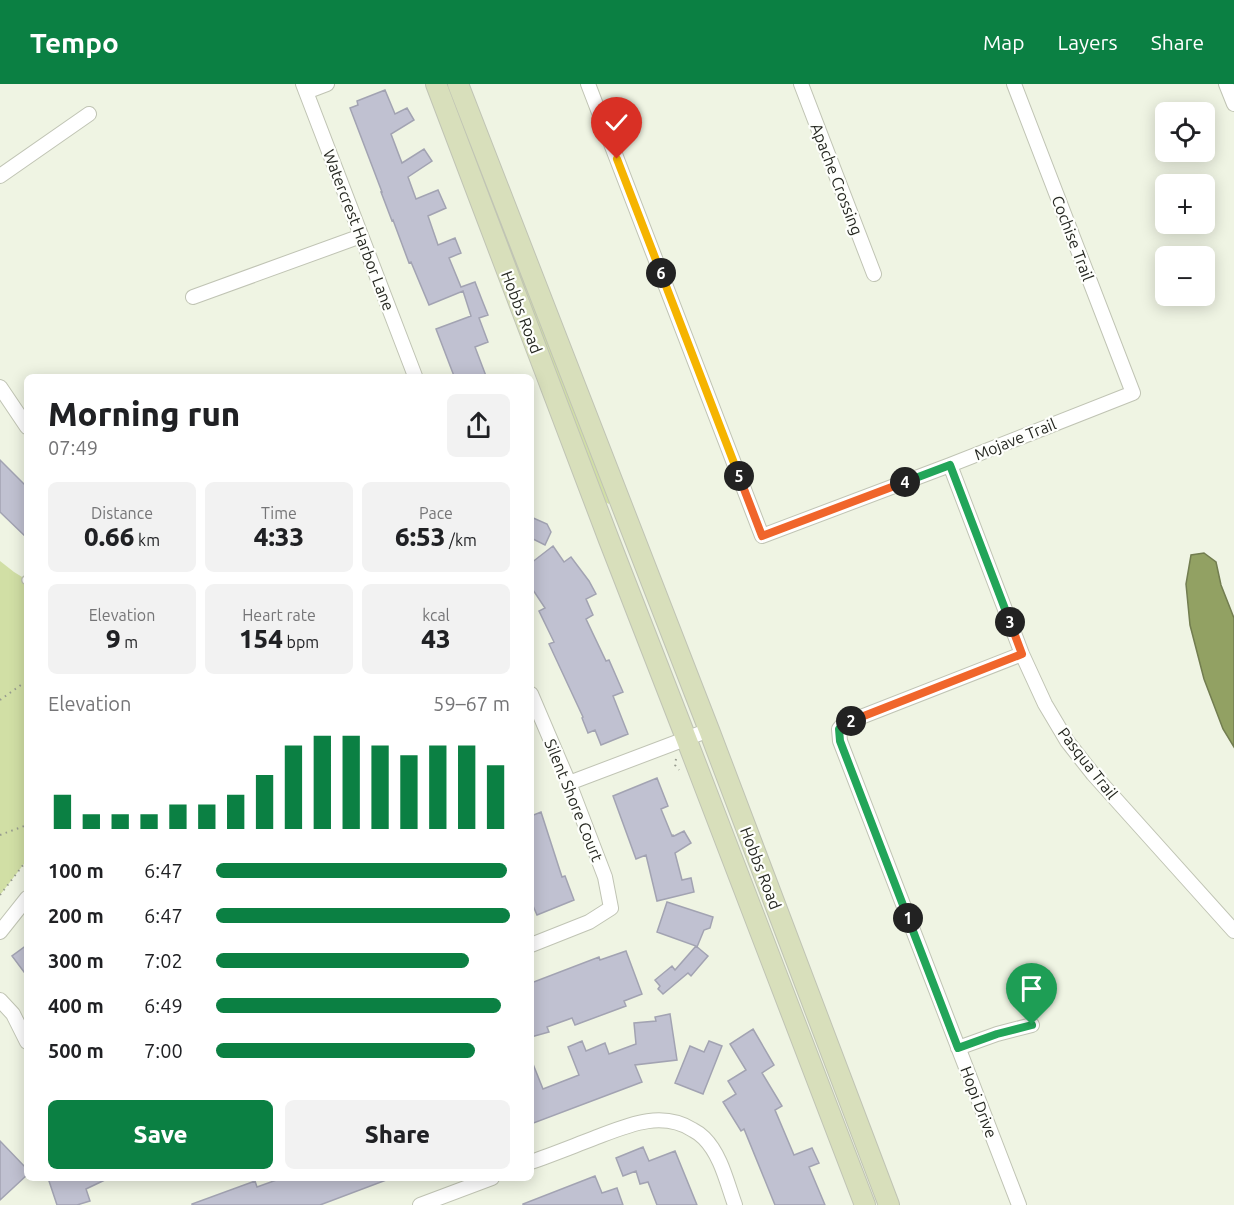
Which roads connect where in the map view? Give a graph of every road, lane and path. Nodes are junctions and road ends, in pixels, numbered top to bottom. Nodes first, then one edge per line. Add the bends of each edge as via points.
1 (327, 84) edge
2 (436, 84) edge
3 (458, 84) edge
4 (588, 84) edge
5 (801, 84) edge
6 (1014, 84) edge
7 (1226, 84) edge
8 (305, 88) edge
9 (1234, 104) edge
10 (89, 114) dead end
11 (0, 176) edge
12 (361, 236) junction
13 (874, 274) dead end
14 (193, 297) dead end
15 (414, 374) edge
16 (0, 387) edge
17 (1132, 393) joint
18 (24, 423) edge
19 (950, 465) junction
20 (630, 531) junction
21 (609, 540) junction
22 (1022, 654) junction
23 (24, 684) edge
24 (0, 700) edge
25 (534, 701) edge
26 (709, 730) junction
27 (686, 738) junction
28 (569, 783) junction
29 (24, 826) edge
30 (0, 835) edge
31 (24, 864) edge
32 (0, 895) edge
33 (24, 902) edge
34 (1234, 931) edge
35 (0, 932) edge
36 (534, 944) edge
37 (0, 1000) edge
38 (1032, 1025) dead end
39 (24, 1036) edge
40 (958, 1048) junction
41 (534, 1161) edge
42 (484, 1181) edge
43 (420, 1205) edge
44 (735, 1205) edge
45 (865, 1205) edge
46 (889, 1205) edge
47 (1019, 1205) edge

1 - 8 street
2 - 21 street, Hobbs Road
3 - 20 street, Hobbs Road
4 - 19 street, Mojave Trail via 762,536
5 - 13 street, Apache Crossing
6 - 17 street, Cochise Trail
7 - 9 street
8 - 12 street, Watercrest Harbor Lane
10 - 11 street
12 - 14 street
12 - 15 street, Watercrest Harbor Lane
16 - 18 street
17 - 19 street, Mojave Trail
19 - 22 street, Pasqua Trail
20 - 21 street
20 - 26 street, Hobbs Road
21 - 27 street, Hobbs Road
22 - 34 street, Pasqua Trail via 1067,741
22 - 40 street, Hopi Drive via 843,724 839,729 840,741
23 - 24 path
25 - 28 street, Silent Shore Court
26 - 27 street
26 - 46 street, Hobbs Road
27 - 28 street
27 - 45 street, Hobbs Road
28 - 36 street, Silent Shore Court via 605,877 612,908 589,922
29 - 30 path
31 - 32 path
33 - 35 street
37 - 39 street via 13,1014
38 - 40 street
40 - 47 street, Hopi Drive
41 - 44 street via 643,1121 681,1123 712,1148
42 - 43 street

